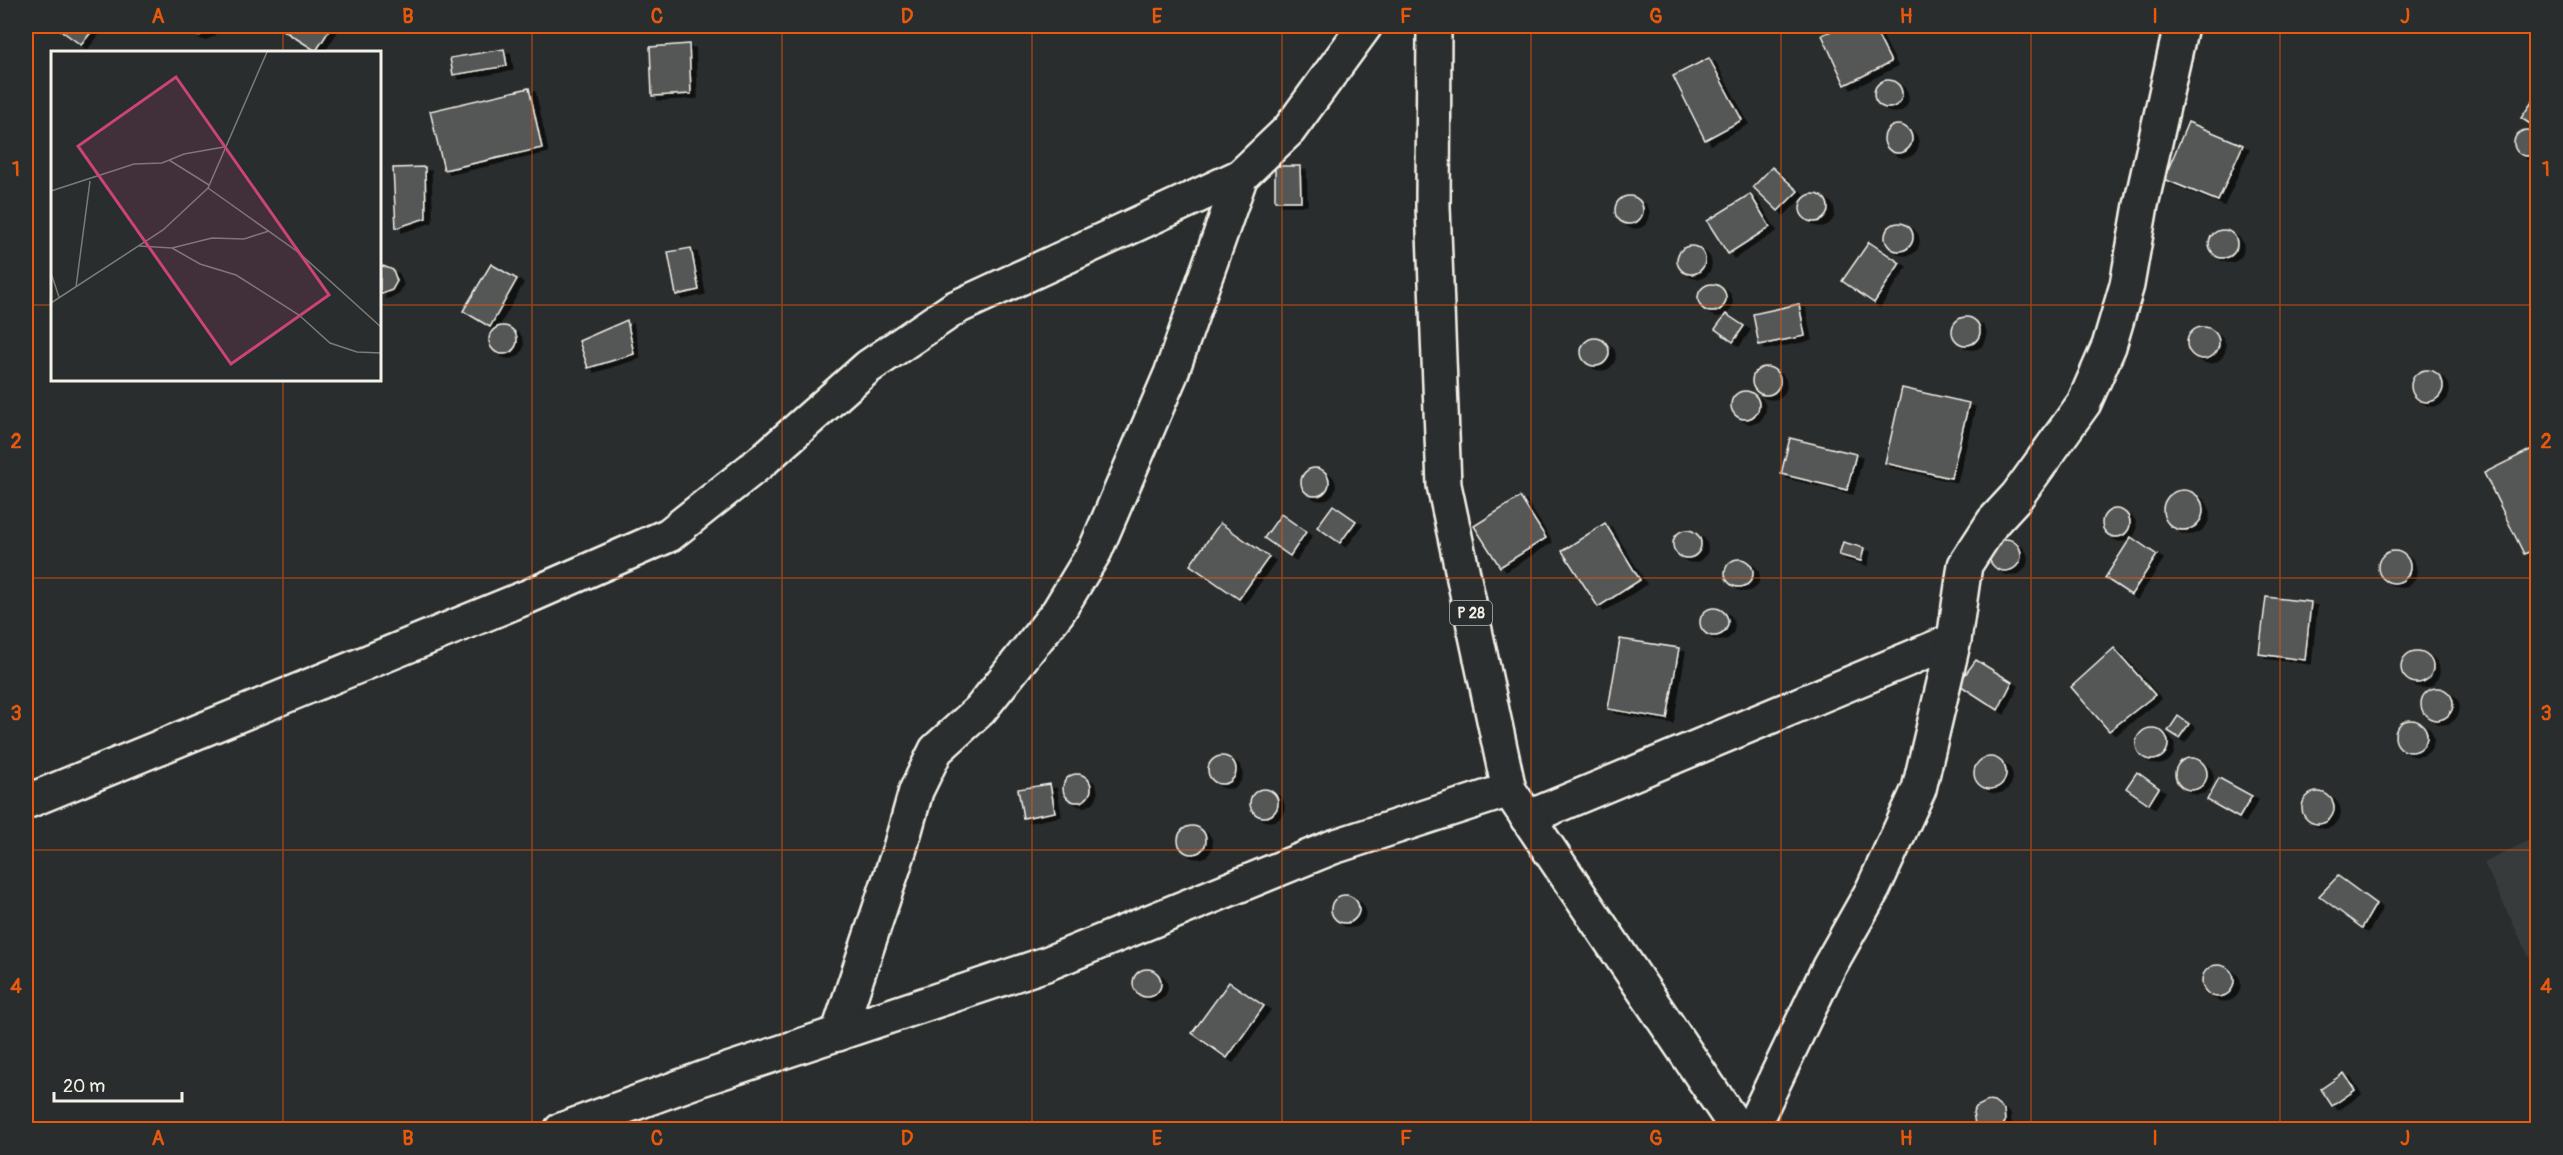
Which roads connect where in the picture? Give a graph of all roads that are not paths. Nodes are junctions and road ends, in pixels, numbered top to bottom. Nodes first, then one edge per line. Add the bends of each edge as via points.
1 (1365, 26) edge
2 (1434, 26) edge
3 (2181, 26) edge
4 (1241, 176) junction
5 (1954, 640) junction
6 (1509, 790) junction
7 (26, 802) edge
8 (1527, 818) junction
9 (838, 1034) junction
10 (561, 1130) edge
11 (1738, 1130) edge
12 (1751, 1130) edge

1 - 4 street via 1289,130
2 - 6 street, P 28 via 1433,207 1444,485
3 - 5 street via 2127,285 2109,346 2084,403 1965,565
4 - 7 street via 956,308 868,368 762,461 669,535
4 - 9 street via 1171,374 1095,551 1044,630 980,710 936,750 916,791
5 - 8 street
5 - 12 street via 1919,789
6 - 8 street, P 28
6 - 9 street via 1333,847 1046,964
8 - 11 street, P 28
9 - 10 street

